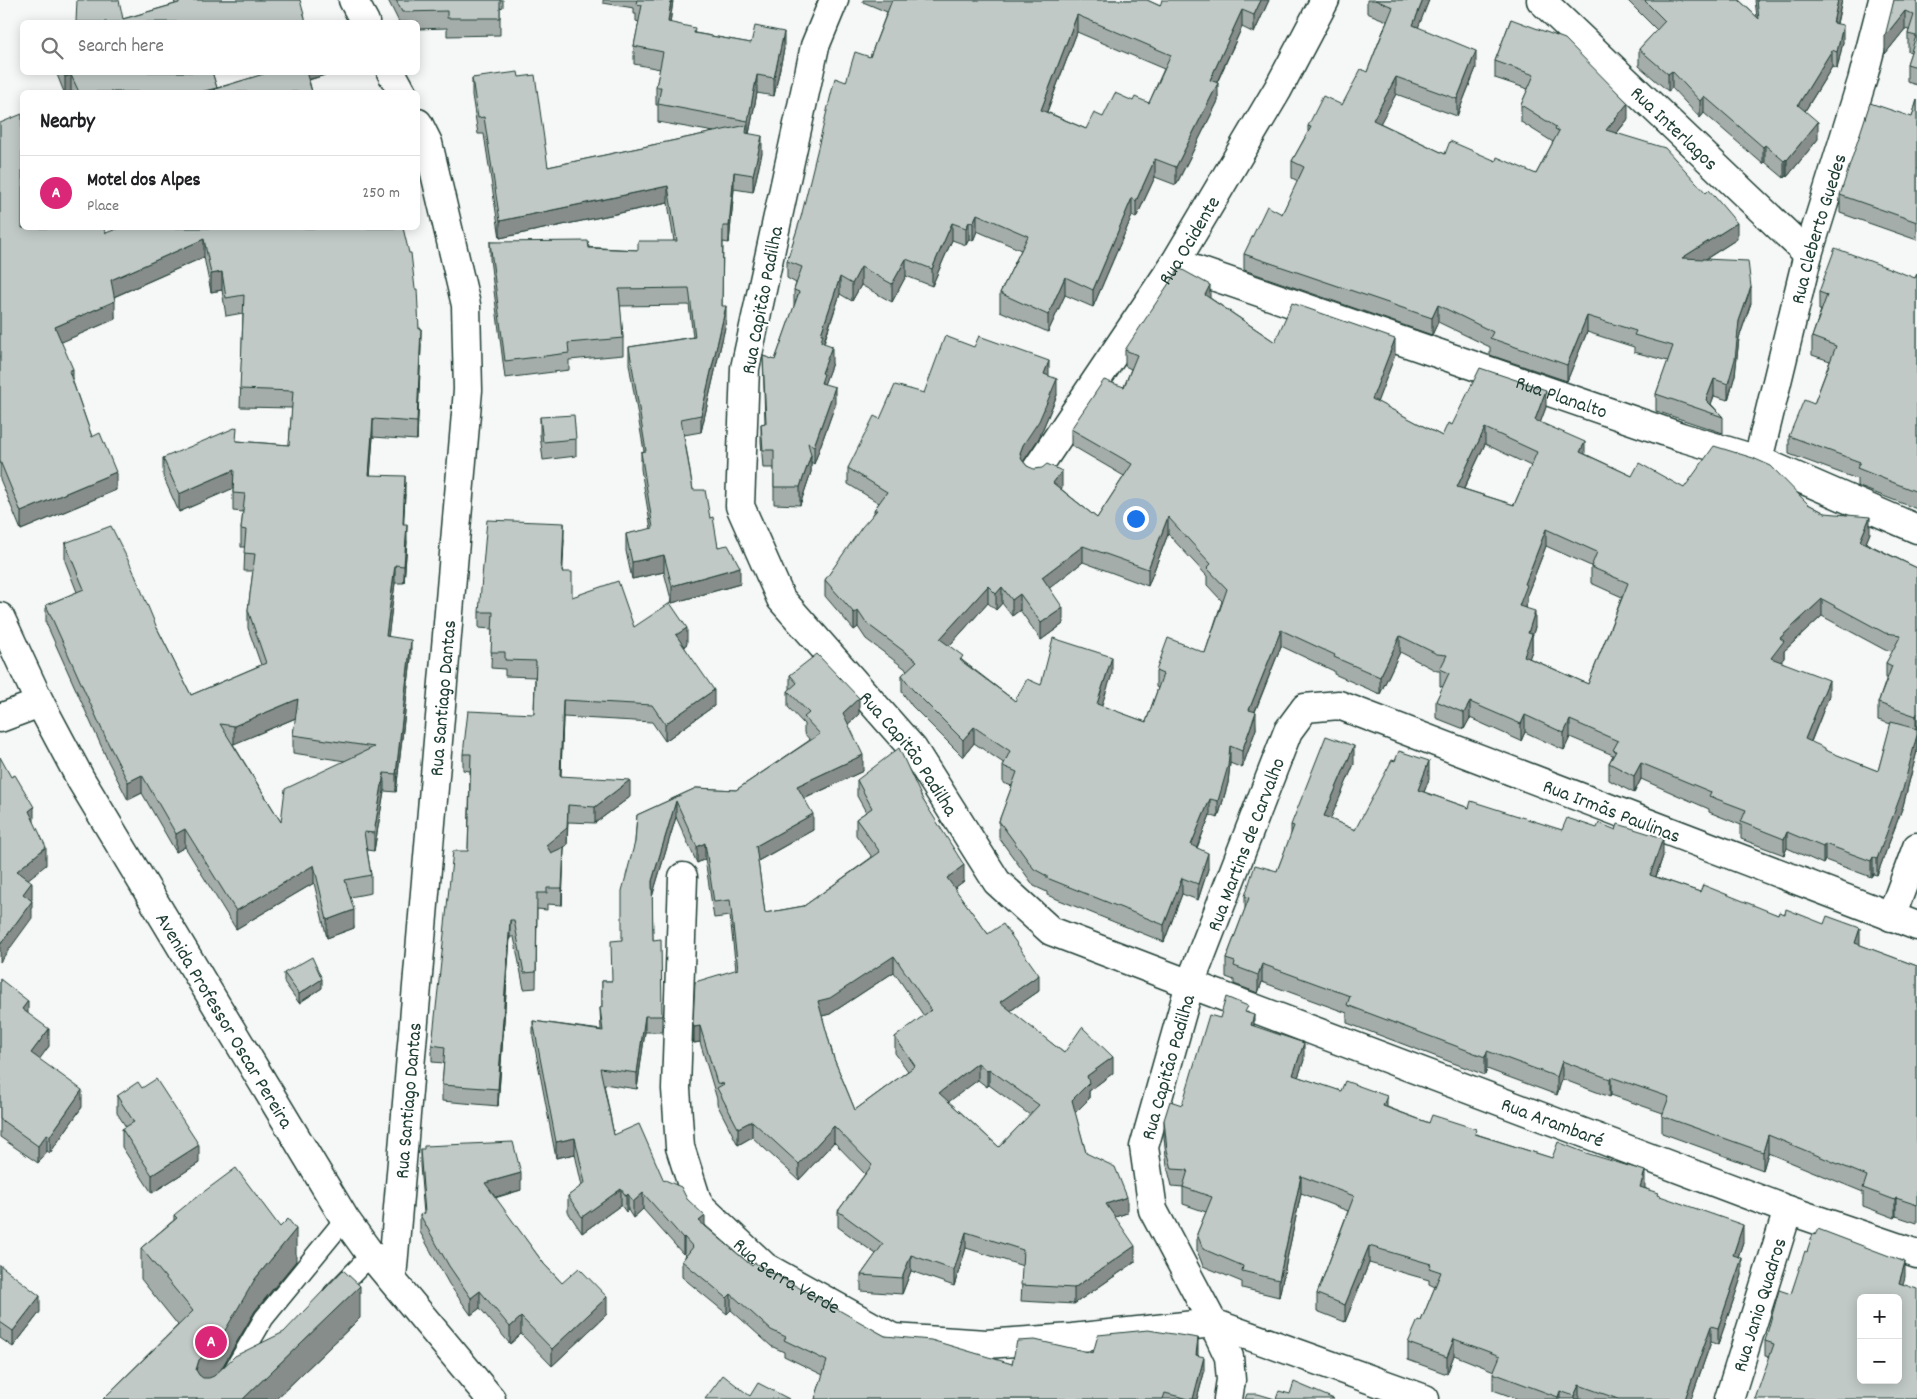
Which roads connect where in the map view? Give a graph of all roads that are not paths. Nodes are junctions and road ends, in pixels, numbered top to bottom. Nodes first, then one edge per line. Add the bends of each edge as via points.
1 (353, 0) edge
2 (834, 0) edge
3 (1325, 0) edge
4 (1541, 0) edge
5 (1883, 0) edge
6 (364, 20) edge
7 (393, 75) edge
8 (401, 90) edge
9 (420, 126) edge
10 (1808, 254) junction
11 (1175, 263) junction
12 (1758, 460) junction
13 (1036, 470) edge
14 (1917, 529) edge
15 (0, 617) edge
16 (40, 703) junction
17 (1305, 708) joint
18 (0, 718) edge
19 (1917, 846) edge
20 (683, 877) dead end
21 (1891, 917) junction
22 (1917, 926) edge
23 (1190, 984) junction
24 (1788, 1210) junction
25 (345, 1219) junction
26 (1917, 1254) edge
27 (371, 1255) junction
28 (392, 1278) junction
29 (319, 1309) edge
30 (1213, 1323) junction
31 (260, 1363) edge
32 (229, 1378) junction
33 (207, 1399) edge
34 (491, 1399) edge
35 (1228, 1399) edge
36 (1425, 1399) edge
37 (1729, 1399) edge

1 - 6 street
2 - 23 street, Rua Capitão Padilha via 815,46 745,368 740,506 781,599 913,749 998,882 1051,931
3 - 11 street, Rua Ocidente via 1278,89
4 - 10 street, Rua Interlagos
5 - 10 street, Rua Cleberto Guedes via 1862,81
7 - 8 street
9 - 28 street, Rua Santiago Dantas via 428,143 466,305 468,390
10 - 12 street, Rua Cleberto Guedes
11 - 12 street, Rua Planalto via 1680,437
11 - 13 street, Rua Ocidente
12 - 14 street, Rua Planalto
15 - 16 street, Avenida Professor Oscar Pereira
16 - 18 street
16 - 25 street, Avenida Professor Oscar Pereira via 82,780
17 - 21 street, Rua Irmãs Paulinas via 1338,705
17 - 23 street, Rua Martins de Carvalho via 1288,731
19 - 21 street
20 - 30 street, Rua Serra Verde via 676,1089 680,1147 698,1204 765,1267 893,1338 986,1344
21 - 22 street, Rua Irmãs Paulinas
23 - 24 street, Rua Arambaré
23 - 30 street, Rua Capitão Padilha via 1144,1146 1153,1210
24 - 26 street, Rua Arambaré
24 - 37 street, Rua Janio Quadros
25 - 27 street, Avenida Professor Oscar Pereira
25 - 32 lane via 264,1318
27 - 28 street, Avenida Professor Oscar Pereira
27 - 29 lane
28 - 34 street, Avenida Professor Oscar Pereira
30 - 35 street, Rua Capitão Padilha via 1229,1357 1232,1380
30 - 36 street
31 - 32 lane
32 - 33 lane

